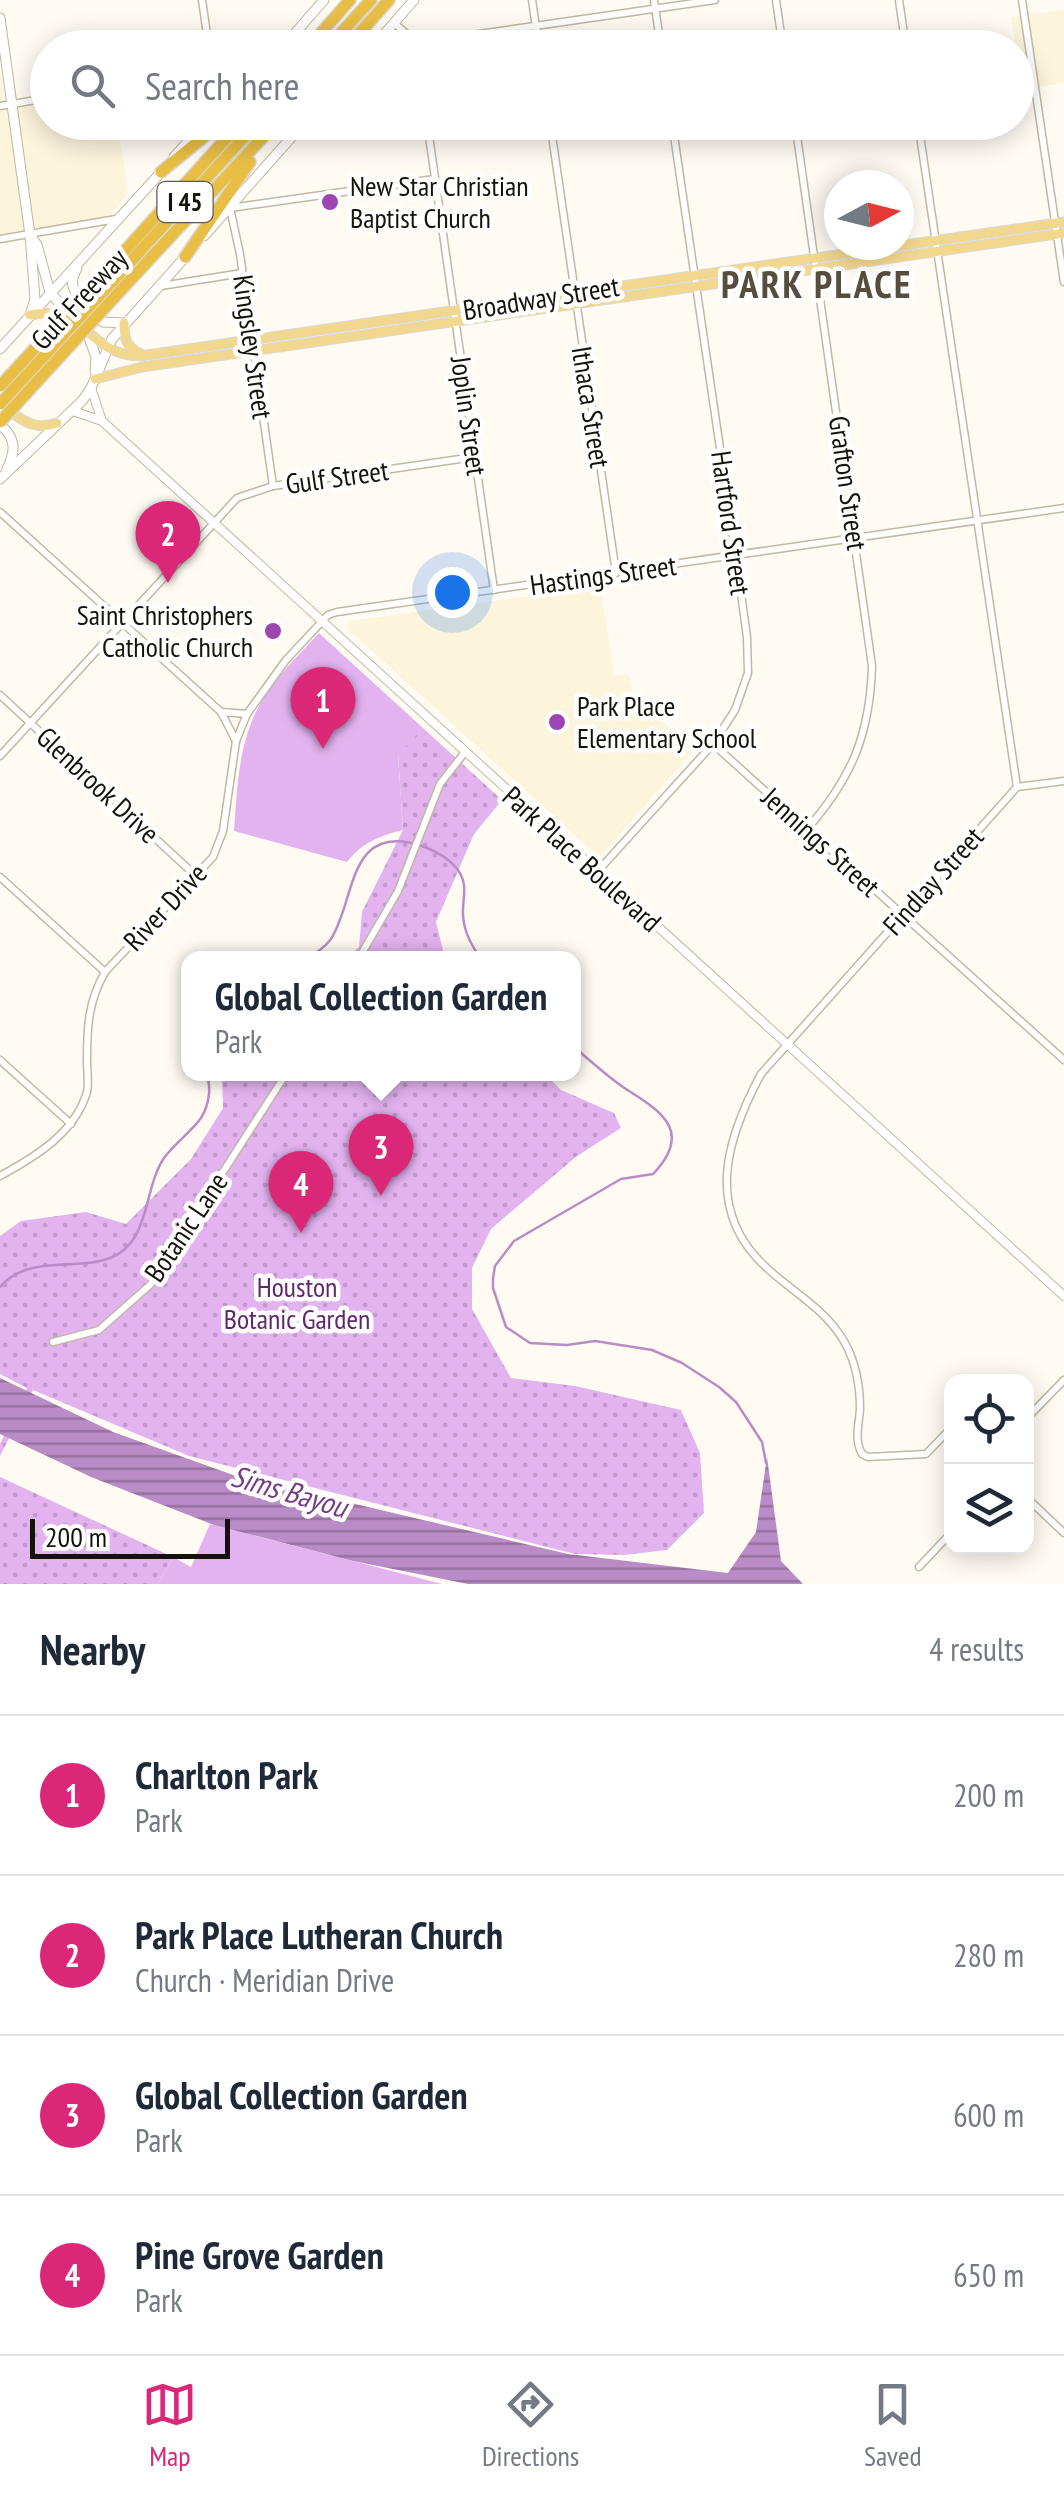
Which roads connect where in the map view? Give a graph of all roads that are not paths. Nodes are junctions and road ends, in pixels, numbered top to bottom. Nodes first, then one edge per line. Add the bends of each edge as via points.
1 (202, 0) edge
2 (324, 0) edge
3 (350, 0) edge
4 (370, 0) edge
5 (389, 0) edge
6 (414, 0) edge
7 (532, 0) edge
8 (715, 0) edge
9 (776, 0) edge
10 (898, 0) edge
11 (1022, 0) edge
12 (655, 4) edge
13 (0, 18) edge
14 (394, 23) junction
15 (536, 26) junction
16 (206, 30) edge
17 (298, 30) edge
18 (324, 30) edge
19 (343, 30) edge
20 (362, 30) edge
21 (388, 30) edge
22 (401, 30) edge
23 (511, 30) edge
24 (537, 30) edge
25 (659, 30) edge
26 (781, 30) edge
27 (903, 30) edge
28 (1027, 30) edge
29 (1034, 72) edge
30 (30, 101) edge
31 (13, 104) junction
32 (0, 106) edge
33 (190, 140) edge
34 (200, 140) edge
35 (226, 140) edge
36 (242, 140) edge
37 (260, 140) edge
38 (262, 140) edge
39 (289, 140) edge
40 (430, 140) edge
41 (553, 140) edge
42 (675, 140) edge
43 (798, 140) edge
44 (921, 140) edge
45 (162, 172) junction
46 (435, 179) junction
47 (242, 193) junction
48 (260, 203) junction
49 (230, 208) junction
50 (116, 219) junction
51 (1060, 228) edge
52 (30, 235) junction
53 (0, 240) edge
54 (936, 246) junction
55 (185, 258) junction
56 (81, 261) junction
57 (816, 264) junction
58 (242, 273) junction
59 (695, 280) junction
60 (112, 282) junction
61 (1064, 282) edge
62 (160, 286) junction
63 (50, 292) junction
64 (574, 293) junction
65 (576, 304) junction
66 (30, 316) junction
67 (70, 316) junction
68 (455, 317) junction
69 (124, 323) junction
70 (88, 335) junction
71 (253, 346) junction
72 (108, 347) junction
73 (0, 349) edge
74 (154, 355) junction
75 (93, 383) junction
76 (0, 386) edge
77 (0, 402) edge
78 (73, 411) junction
79 (102, 422) junction
80 (0, 423) edge
81 (57, 424) junction
82 (474, 457) junction
83 (2, 477) edge
84 (273, 486) junction
85 (1064, 508) edge
86 (0, 512) edge
87 (978, 521) junction
88 (212, 522) junction
89 (856, 538) junction
90 (736, 557) junction
91 (616, 573) junction
92 (494, 590) junction
93 (122, 622) junction
94 (322, 622) junction
95 (0, 695) edge
96 (221, 712) junction
97 (247, 714) junction
98 (30, 723) junction
99 (236, 741) junction
100 (713, 744) junction
101 (464, 752) junction
102 (0, 756) edge
103 (1064, 781) edge
104 (1017, 788) junction
105 (807, 829) junction
106 (596, 873) junction
107 (195, 874) junction
108 (0, 877) edge
109 (902, 916) junction
110 (363, 951) edge
111 (105, 972) junction
112 (786, 1044) junction
113 (0, 1060) edge
114 (1064, 1060) edge
115 (282, 1081) edge
116 (71, 1124) junction
117 (0, 1176) edge
118 (1064, 1296) edge
119 (53, 1342) dead end
120 (1064, 1380) edge
121 (1034, 1411) edge
122 (944, 1435) edge
123 (1034, 1505) edge
124 (1064, 1533) edge
125 (944, 1541) edge
126 (920, 1567) dead end

1 - 16 street
2 - 17 main road
3 - 18 highway
4 - 19 highway
5 - 20 highway
6 - 14 main road
7 - 15 street
8 - 12 street
9 - 26 street
10 - 27 street
11 - 28 street
12 - 15 street
12 - 25 street
13 - 31 main road
14 - 21 main road
14 - 22 street
15 - 23 street
15 - 24 street
29 - 51 street
30 - 31 street
31 - 32 street
31 - 52 main road
33 - 45 main road
34 - 45 highway
35 - 60 highway, Gulf Freeway / I 45
36 - 60 highway, Gulf Freeway / I 45
37 - 60 highway, Gulf Freeway / I 45
38 - 55 highway
39 - 47 main road
40 - 46 street, Joplin Street
41 - 64 street, Ithaca Street
42 - 59 street, Hartford Street
43 - 57 street, Grafton Street
44 - 54 street
45 - 50 main road
46 - 48 street
46 - 68 street, Joplin Street
47 - 48 street
47 - 49 main road
48 - 49 street
49 - 55 main road
49 - 58 street, Kingsley Street
50 - 52 street
50 - 56 main road
51 - 54 main road, Broadway Street
51 - 61 street
52 - 53 street
52 - 63 main road
52 - 66 main road
54 - 57 main road, Broadway Street
54 - 87 street
55 - 62 main road
56 - 63 main road
56 - 69 main road via 73,292 103,322
57 - 59 main road, Broadway Street
57 - 89 street, Grafton Street
58 - 62 street
58 - 71 street, Kingsley Street
59 - 64 main road, Broadway Street
59 - 65 main road, Broadway Street
59 - 90 street, Hartford Street
60 - 76 highway, Gulf Freeway / I 45, bridge
60 - 77 highway, Gulf Freeway / I 45, bridge
60 - 80 highway, Gulf Freeway / I 45, bridge
62 - 69 main road
63 - 66 main road
63 - 67 main road
64 - 65 street, Ithaca Street
64 - 68 main road, Broadway Street
65 - 68 main road, Broadway Street
65 - 91 street, Ithaca Street
66 - 67 main road
66 - 73 main road
67 - 70 main road, Broadway Street
68 - 71 main road, Broadway Street
68 - 82 street, Joplin Street
69 - 72 main road
69 - 74 main road via 131,348
70 - 72 main road, Broadway Street
70 - 75 main road via 96,357
71 - 74 main road, Broadway Street
71 - 75 main road, Broadway Street
71 - 84 street, Kingsley Street
72 - 74 main road, Broadway Street
72 - 75 main road
75 - 78 main road
75 - 79 street, Park Place Boulevard
77 - 81 main road via 20,420
78 - 79 street, Park Place Boulevard
78 - 81 main road
79 - 88 street, Park Place Boulevard
80 - 83 main road via 14,452
81 - 83 main road
82 - 84 street, Gulf Street
82 - 92 street, Joplin Street
84 - 88 street, Gulf Street via 237,498
85 - 87 street, Hastings Street
86 - 93 street
87 - 89 street, Hastings Street
87 - 104 street
88 - 93 street, Gulf Street
88 - 94 street, Park Place Boulevard
89 - 90 street, Hastings Street
89 - 105 street, Grafton Street via 872,666 867,725 834,799
90 - 91 street, Hastings Street
90 - 100 street, Hartford Street via 748,674 736,710
91 - 92 street, Hastings Street
92 - 94 street, Hastings Street via 337,612
93 - 96 street
93 - 98 street, Gulf Street
94 - 97 street, River Drive
94 - 101 street, Park Place Boulevard
95 - 98 street, Glenbrook Drive
96 - 97 street
96 - 99 street
97 - 99 street, River Drive
98 - 102 street, Gulf Street
98 - 107 street, Glenbrook Drive
99 - 107 street, River Drive via 223,831 213,857
100 - 105 street, Jennings Street
100 - 106 street, Hartford Street
101 - 106 street, Park Place Boulevard
101 - 110 street via 447,771 398,891
103 - 104 street
104 - 109 street, Findlay Street
105 - 109 street, Jennings Street
106 - 112 street, Park Place Boulevard
107 - 111 street, River Drive
108 - 111 street
109 - 112 street, Findlay Street
109 - 114 street, Jennings Street
111 - 116 street, River Drive via 87,1014 87,1091
112 - 118 street, Park Place Boulevard
112 - 122 street, Findlay Street via 761,1074 738,1123 726,1190 734,1228 768,1269 828,1318 847,1347 859,1387 862,1454 926,1454
113 - 116 street
115 - 119 street, Botanic Lane via 151,1284 99,1330
116 - 117 street, River Drive
120 - 121 street
123 - 124 street
125 - 126 street

